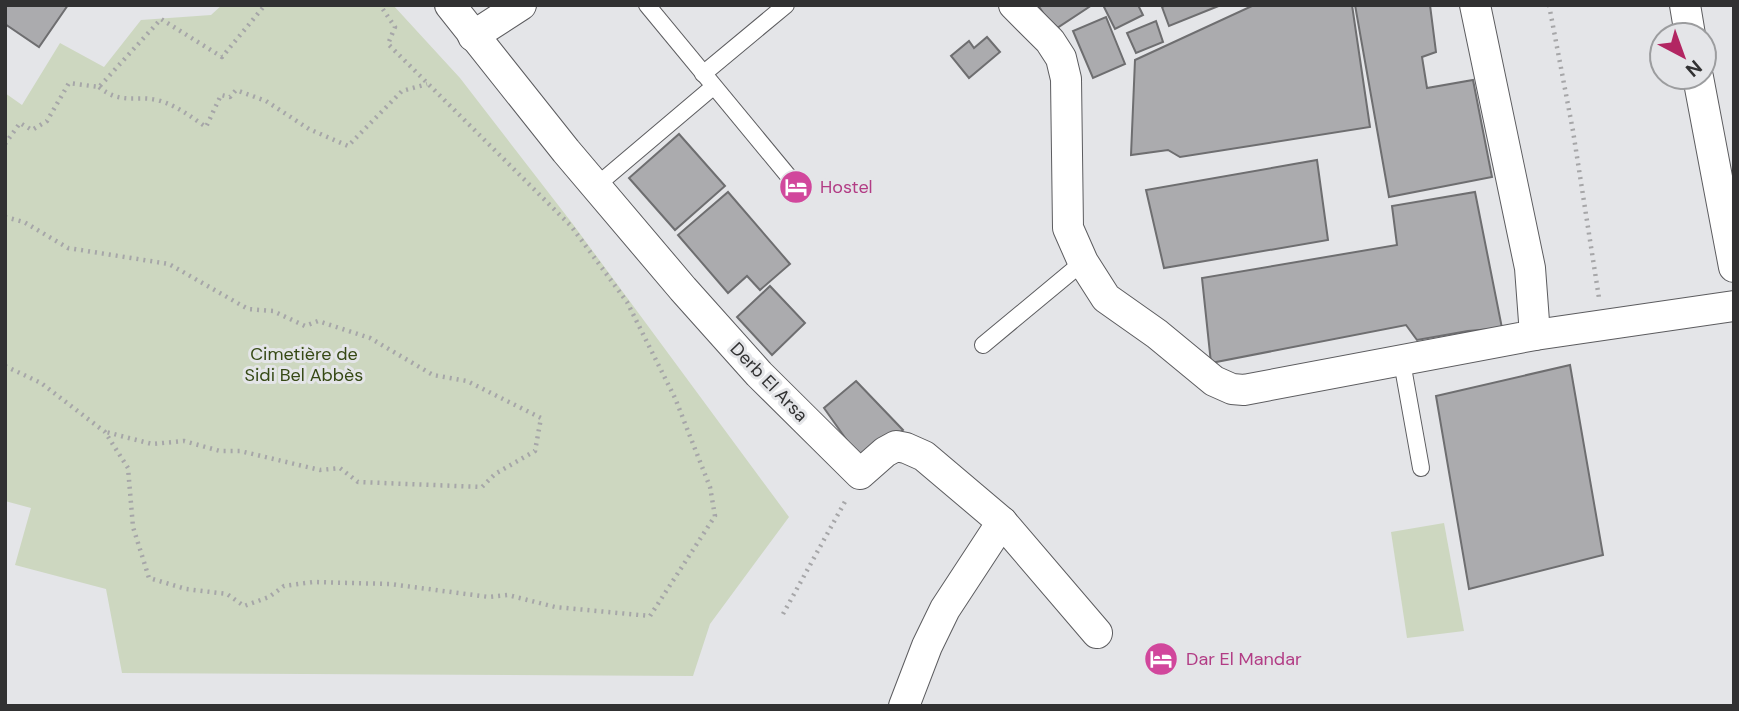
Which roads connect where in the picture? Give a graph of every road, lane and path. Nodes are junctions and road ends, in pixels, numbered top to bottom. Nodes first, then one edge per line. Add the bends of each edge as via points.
1 (265, 5) edge
2 (380, 5) edge
3 (450, 5) edge
4 (521, 5) edge
5 (647, 5) edge
6 (786, 5) edge
7 (1014, 5) edge
8 (1475, 5) edge
9 (1549, 5) edge
10 (474, 36) junction
11 (703, 74) junction
12 (427, 84) junction
13 (99, 87) junction
14 (713, 87) junction
15 (1701, 91) edge
16 (5, 144) edge
17 (596, 186) junction
18 (799, 189) dead end
19 (5, 217) edge
20 (1083, 262) junction
21 (1734, 267) edge
22 (1734, 306) edge
23 (1604, 324) junction
24 (1535, 335) junction
25 (983, 345) dead end
26 (1402, 362) junction
27 (5, 366) edge
28 (105, 432) junction
29 (1421, 468) dead end
30 (860, 474) junction
31 (1002, 523) junction
32 (783, 614) dead end
33 (1097, 633) dead end
34 (904, 706) edge

1 - 13 path via 222,57 161,19
2 - 12 path via 395,27 388,44
3 - 10 street, Derb El Arsa
4 - 10 street
5 - 11 lane
6 - 11 lane
7 - 20 street via 1061,58 1066,79 1068,228
8 - 24 street via 1530,268
9 - 23 path
10 - 17 street, Derb El Arsa
11 - 14 lane
12 - 13 path via 402,91 348,146 236,90 230,97 221,95 206,127 174,105 154,99 132,100
12 - 28 path via 571,226 628,302 675,398 710,487 715,516 650,616 555,607 508,595 313,582 284,586 244,607 227,594 149,578 133,527 128,468
13 - 16 path via 69,83 47,121 32,130 20,122
14 - 17 lane
14 - 18 lane
15 - 21 street
17 - 30 street, Derb El Arsa via 759,374
19 - 28 path via 24,222 68,248 169,264 248,309 274,312 305,326 318,321 370,338 433,375 467,381 541,418 535,451 482,487 358,482 340,468 320,470 184,441 152,444
20 - 25 lane
20 - 26 street via 1106,298 1214,381 1231,389
22 - 23 street
23 - 24 street
24 - 26 street
26 - 29 lane
27 - 28 path via 41,383
30 - 31 street via 895,446 906,448 924,456
30 - 32 path
31 - 33 street
31 - 34 street via 945,609

